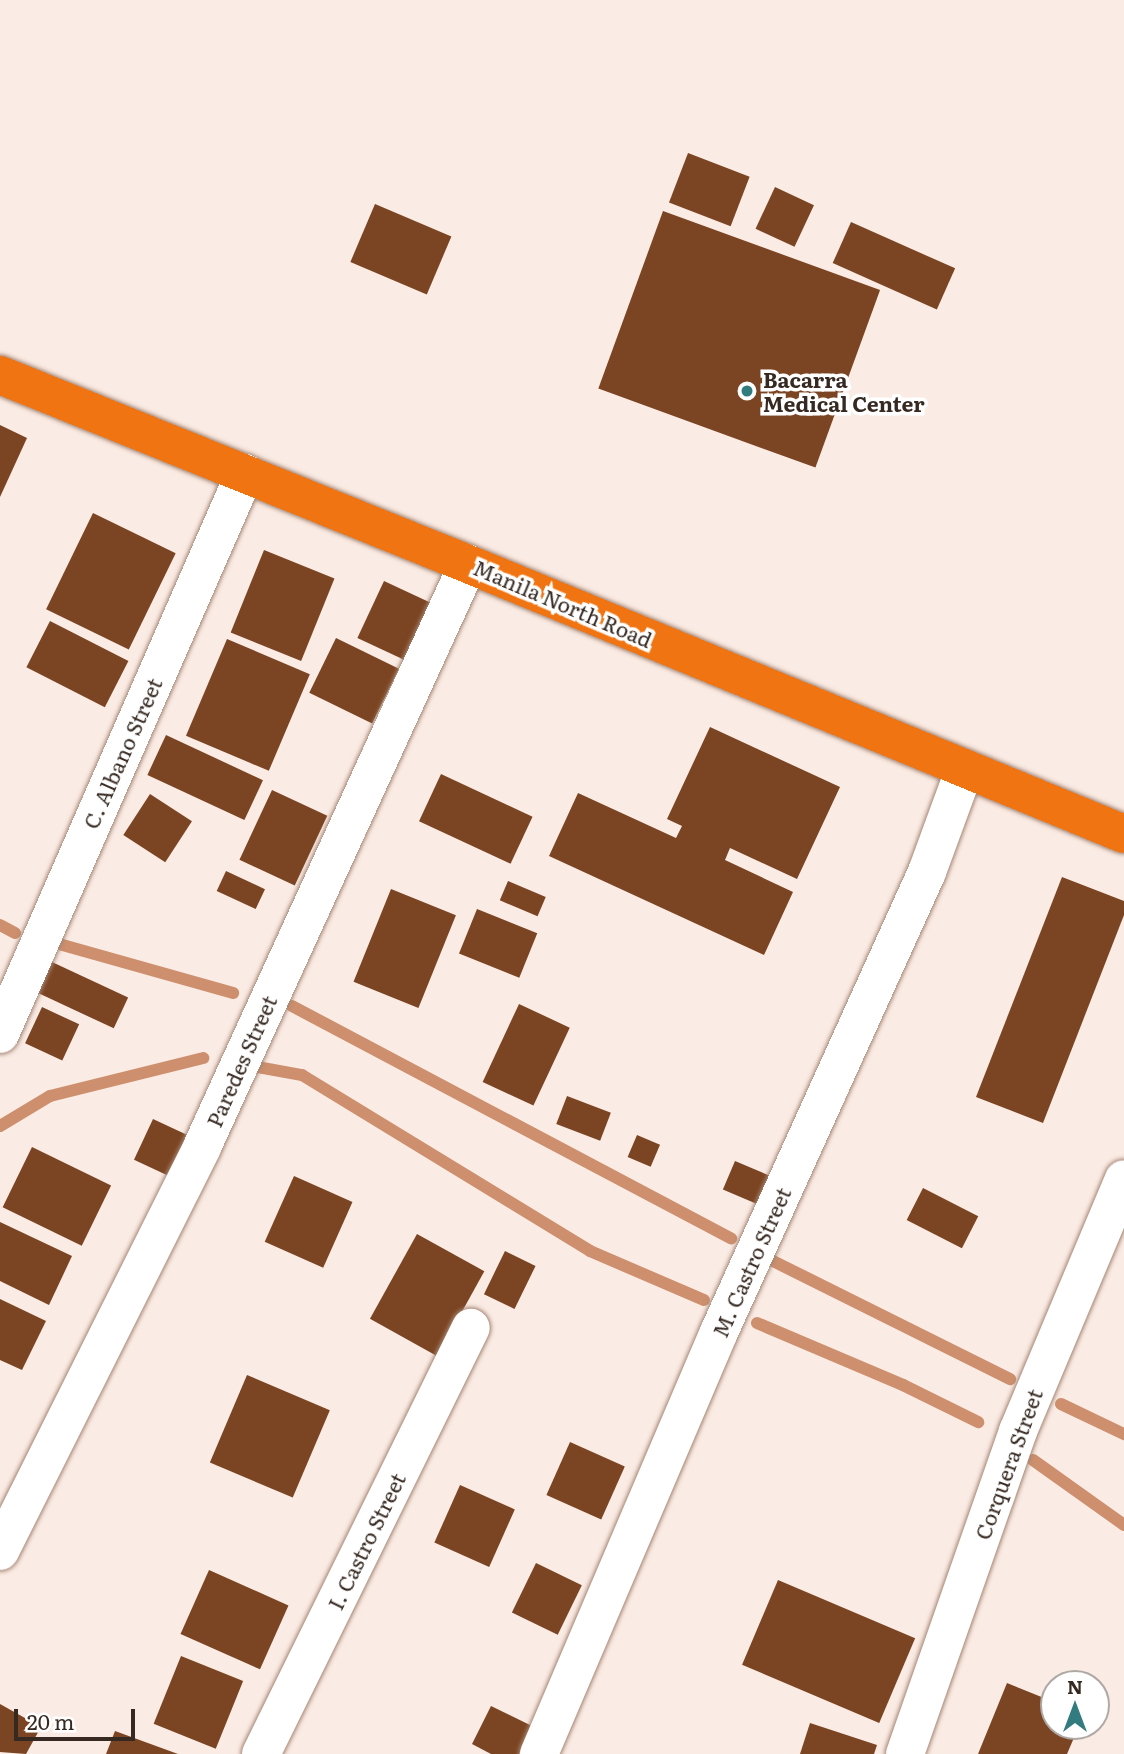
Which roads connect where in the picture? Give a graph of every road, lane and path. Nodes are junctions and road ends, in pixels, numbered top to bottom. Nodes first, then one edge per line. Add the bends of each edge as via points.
1 (0, 375) edge
2 (245, 472) junction
3 (468, 564) junction
4 (964, 771) junction
5 (1124, 834) edge
6 (0, 1034) edge
7 (1124, 1179) edge
8 (471, 1328) dead end
9 (0, 1551) edge
10 (261, 1754) edge
11 (539, 1754) edge
12 (905, 1754) edge

1 - 2 highway, Manila North Road
2 - 3 highway, Manila North Road
2 - 6 street, C. Albano Street
3 - 4 highway, Manila North Road
3 - 9 street, Paredes Street via 202,1147
4 - 5 highway, Manila North Road
4 - 11 street, M. Castro Street via 927,872 719,1332
7 - 12 street, Corquera Street via 1018,1431
8 - 10 street, I. Castro Street

